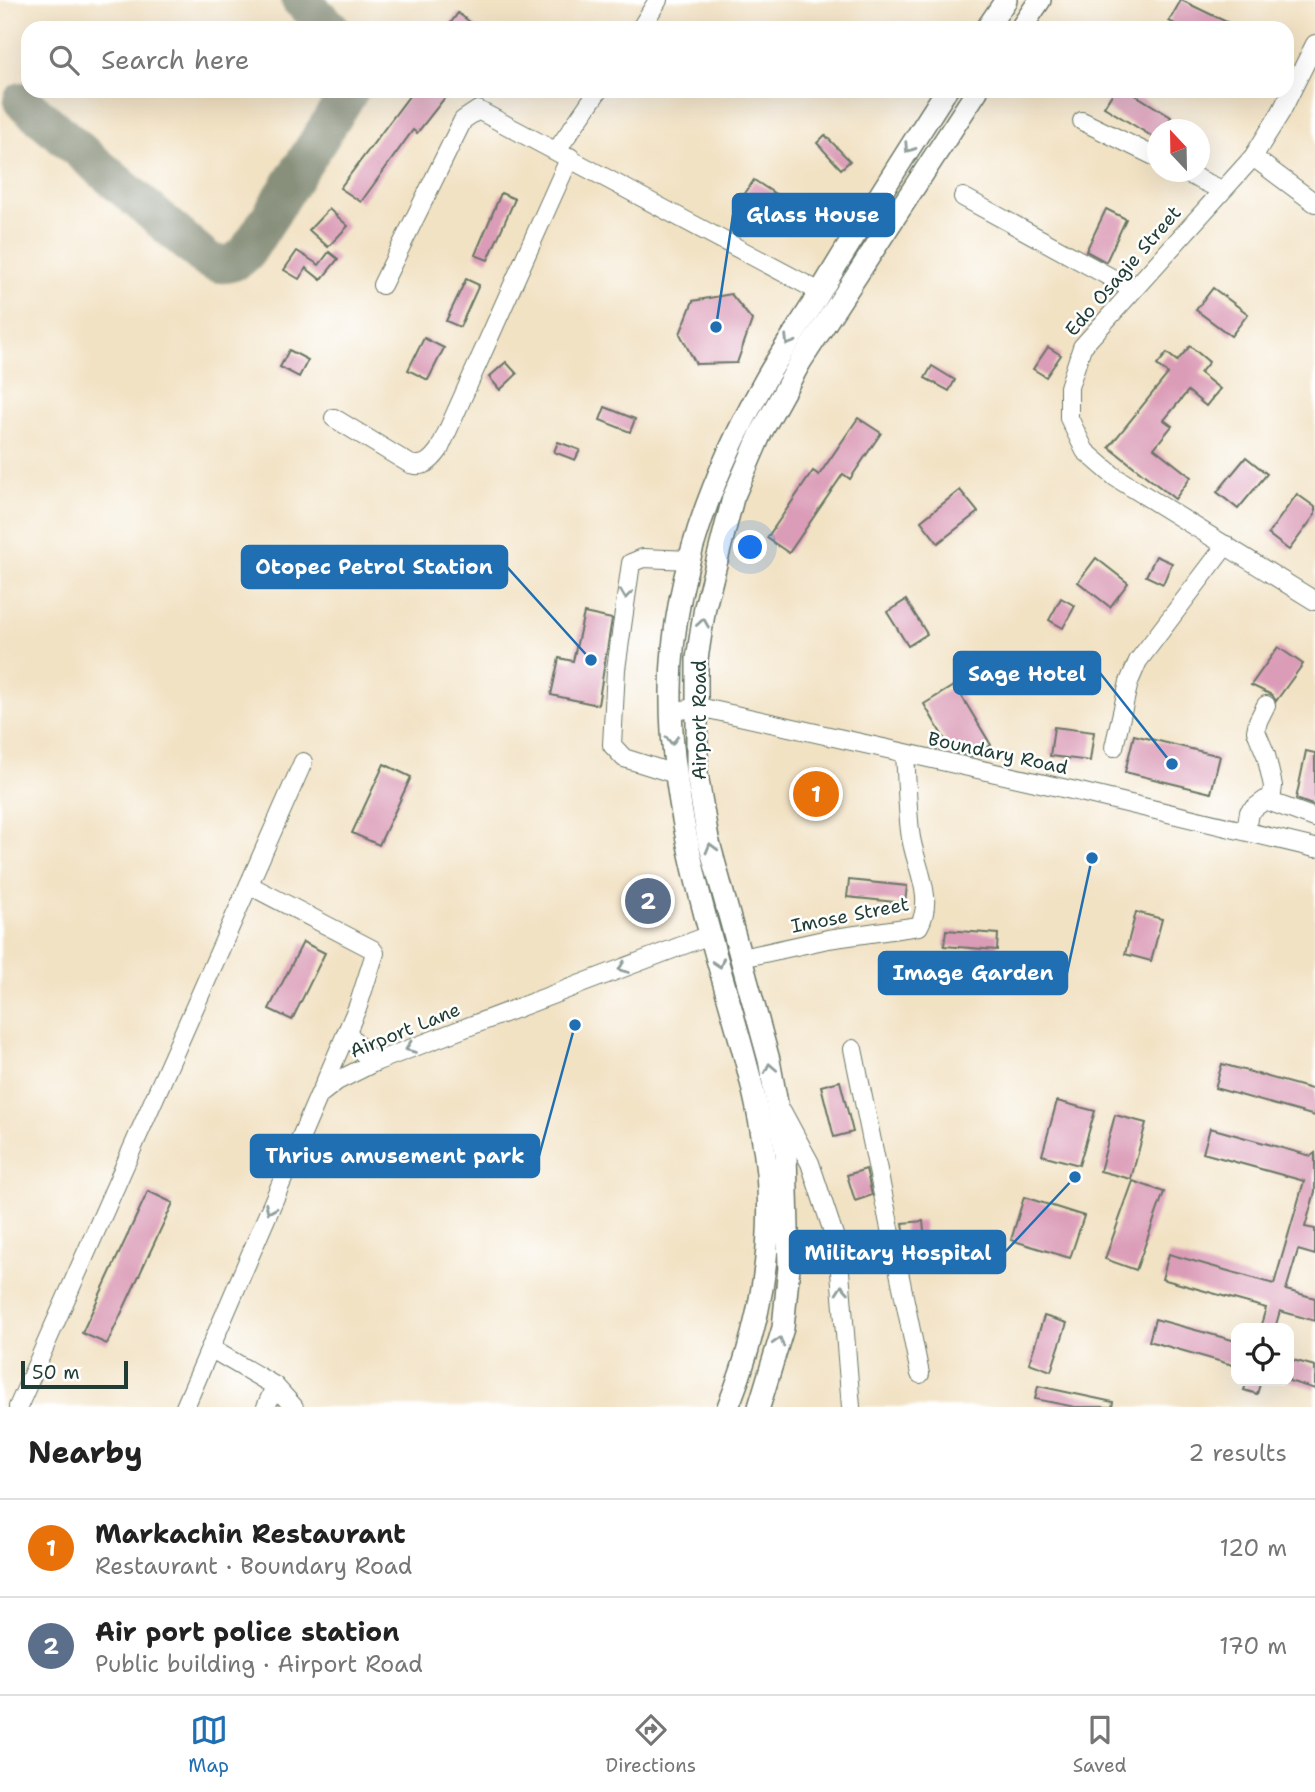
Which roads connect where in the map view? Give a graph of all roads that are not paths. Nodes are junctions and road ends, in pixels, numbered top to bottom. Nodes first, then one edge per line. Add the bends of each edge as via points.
1 (658, 0) edge
2 (1006, 0) edge
3 (1040, 0) edge
4 (645, 21) edge
5 (992, 21) edge
6 (1026, 21) edge
7 (1315, 44) edge
8 (1294, 86) edge
9 (594, 98) edge
10 (942, 98) edge
11 (972, 98) edge
12 (1288, 98) edge
13 (1082, 121) dead end
14 (564, 153) junction
15 (1147, 153) edge
16 (1253, 157) junction
17 (1205, 182) edge
18 (1222, 190) junction
19 (963, 197) dead end
20 (1315, 203) edge
21 (382, 285) dead end
22 (1132, 289) junction
23 (820, 292) junction
24 (334, 418) dead end
25 (1226, 545) junction
26 (690, 560) junction
27 (1315, 601) edge
28 (1266, 705) dead end
29 (699, 707) junction
30 (671, 712) junction
31 (1114, 747) dead end
32 (905, 755) junction
33 (303, 762) dead end
34 (675, 774) junction
35 (1271, 801) junction
36 (1315, 818) edge
37 (1246, 831) junction
38 (1315, 848) edge
39 (249, 885) junction
40 (710, 935) junction
41 (742, 958) junction
42 (347, 1031) junction
43 (853, 1049) dead end
44 (374, 1062) junction
45 (319, 1095) junction
46 (766, 1100) junction
47 (210, 1348) junction
48 (920, 1374) dead end
49 (275, 1386) junction
50 (18, 1407) edge
51 (185, 1407) edge
52 (266, 1407) edge
53 (294, 1407) edge
54 (728, 1407) edge
55 (759, 1407) edge
56 (851, 1407) edge

1 - 4 street
2 - 5 main road
3 - 6 main road
7 - 8 street, Edo Osagie Street
9 - 14 street
10 -> 23 main road, Airport Road
29 -> 11 main road, Airport Road via 697,659 717,550 761,433 801,361
12 - 16 street, Edo Osagie Street
13 - 15 street
14 - 21 street via 485,111 473,111
14 - 23 street
14 - 24 street via 431,460 421,466 410,464
16 - 18 street, Edo Osagie Street
16 - 20 street
17 - 18 street
18 - 22 street, Edo Osagie Street
19 - 22 street
22 - 25 street, Edo Osagie Street via 1082,347 1069,387 1069,418 1085,451 1115,477
23 -> 26 main road, Airport Road via 731,443
25 - 27 street, Edo Osagie Street
25 - 31 street via 1138,661
26 - 30 main road, Airport Road via 674,642
26 -> 34 street via 643,558 631,563 616,669 612,745 624,758
28 - 35 street via 1256,731 1273,786
29 - 30 street, Boundary Road
29 - 32 street, Boundary Road
41 -> 29 main road, Airport Road via 709,839 697,774
30 -> 34 main road, Airport Road
32 - 37 street, Boundary Road
32 - 41 street, Imose Street via 910,834 924,888 926,913 919,926
33 - 39 street
34 - 40 main road, Airport Road
35 - 36 street
35 - 37 street via 1265,800 1249,812
37 - 38 street, Boundary Road
39 - 42 street via 372,948 375,953
39 - 50 street
40 -> 44 street, Airport Lane
40 -> 46 main road, Airport Road
46 -> 41 main road, Airport Road
42 - 44 street
42 - 45 street
43 - 48 street
44 - 45 street, Airport Lane
45 -> 47 street
46 - 54 main road, Airport Road via 769,1223 764,1283 749,1355
55 -> 46 main road, Airport Road via 783,1328 789,1267 786,1153
56 -> 46 street via 838,1247 810,1163
47 - 49 street
47 - 51 street
49 - 52 street
49 - 53 street

